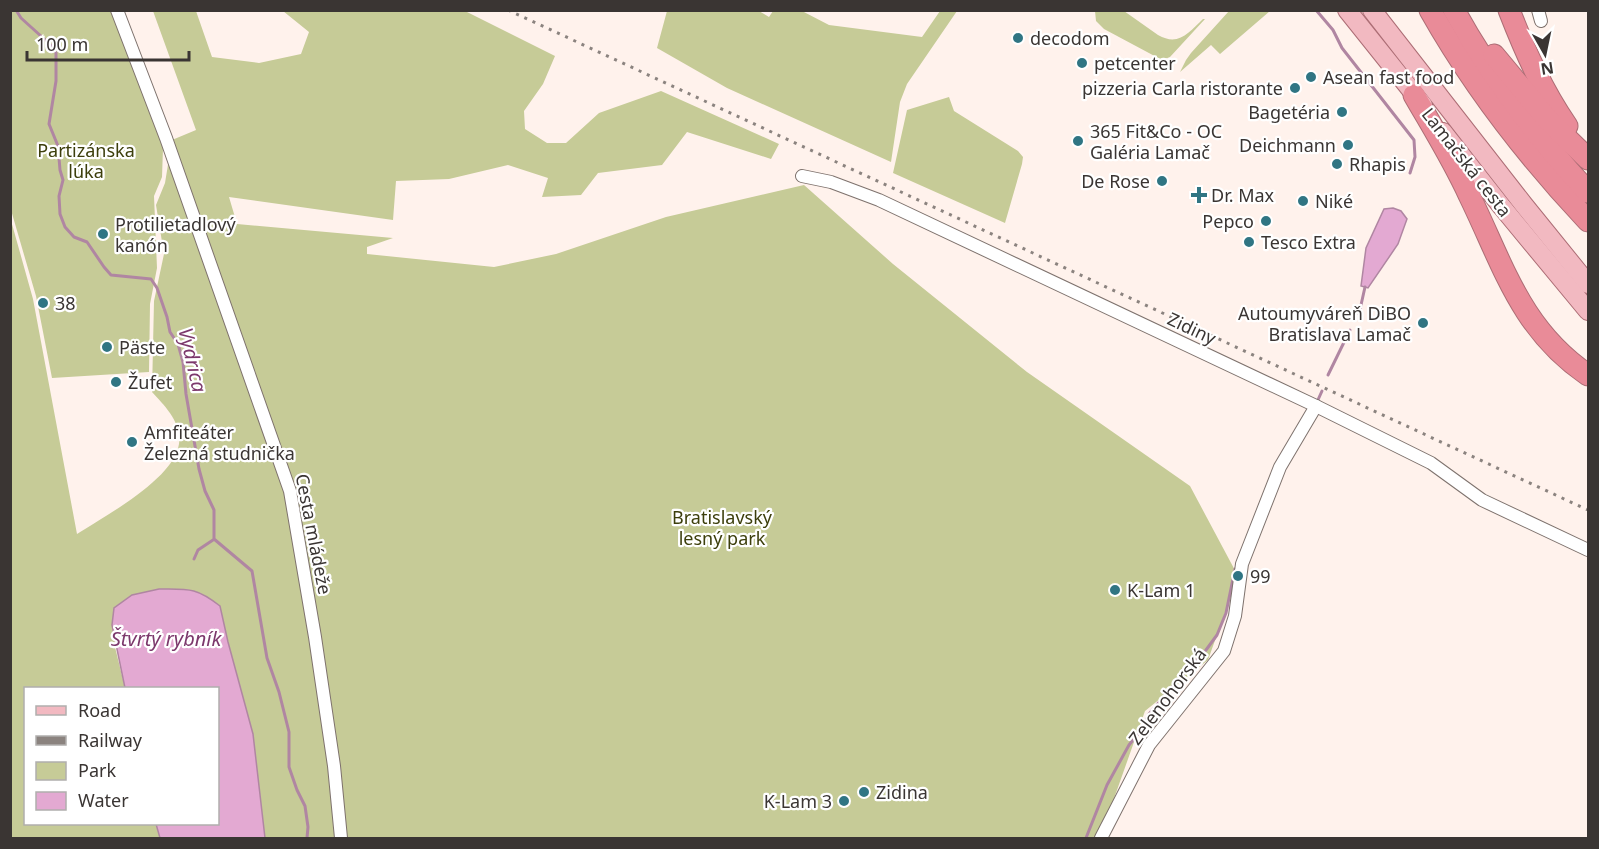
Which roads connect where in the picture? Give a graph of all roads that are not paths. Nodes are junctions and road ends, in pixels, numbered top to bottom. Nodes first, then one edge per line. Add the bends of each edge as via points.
1 (117, 10) edge
2 (1347, 10) edge
3 (1372, 10) edge
4 (1430, 10) edge
5 (1454, 10) edge
6 (1509, 10) edge
7 (1464, 30) junction
8 (1414, 94) junction
9 (1588, 157) edge
10 (802, 176) dead end
11 (1588, 192) edge
12 (1588, 221) edge
13 (1588, 284) edge
14 (1588, 311) edge
15 (1588, 375) edge
16 (1316, 406) junction
17 (1588, 550) edge
18 (341, 838) edge
19 (1101, 838) edge

1 - 18 street, Cesta mládeže via 290,491 315,637
2 - 8 main road, Lamačská cesta
3 - 13 main road, Lamačská cesta
4 - 12 highway via 1479,90
5 - 7 highway
6 - 9 highway via 1541,84
7 - 9 highway via 1493,53 1549,121
7 - 11 highway via 1531,128
8 - 14 main road, Lamačská cesta
8 - 15 highway via 1469,195 1519,302 1557,350
10 - 16 street, Zidiny via 879,200
16 - 17 street, Zidiny via 1431,463 1482,500
16 - 19 street, Zelenohorská via 1280,467 1242,564 1235,616 1224,651 1149,745

